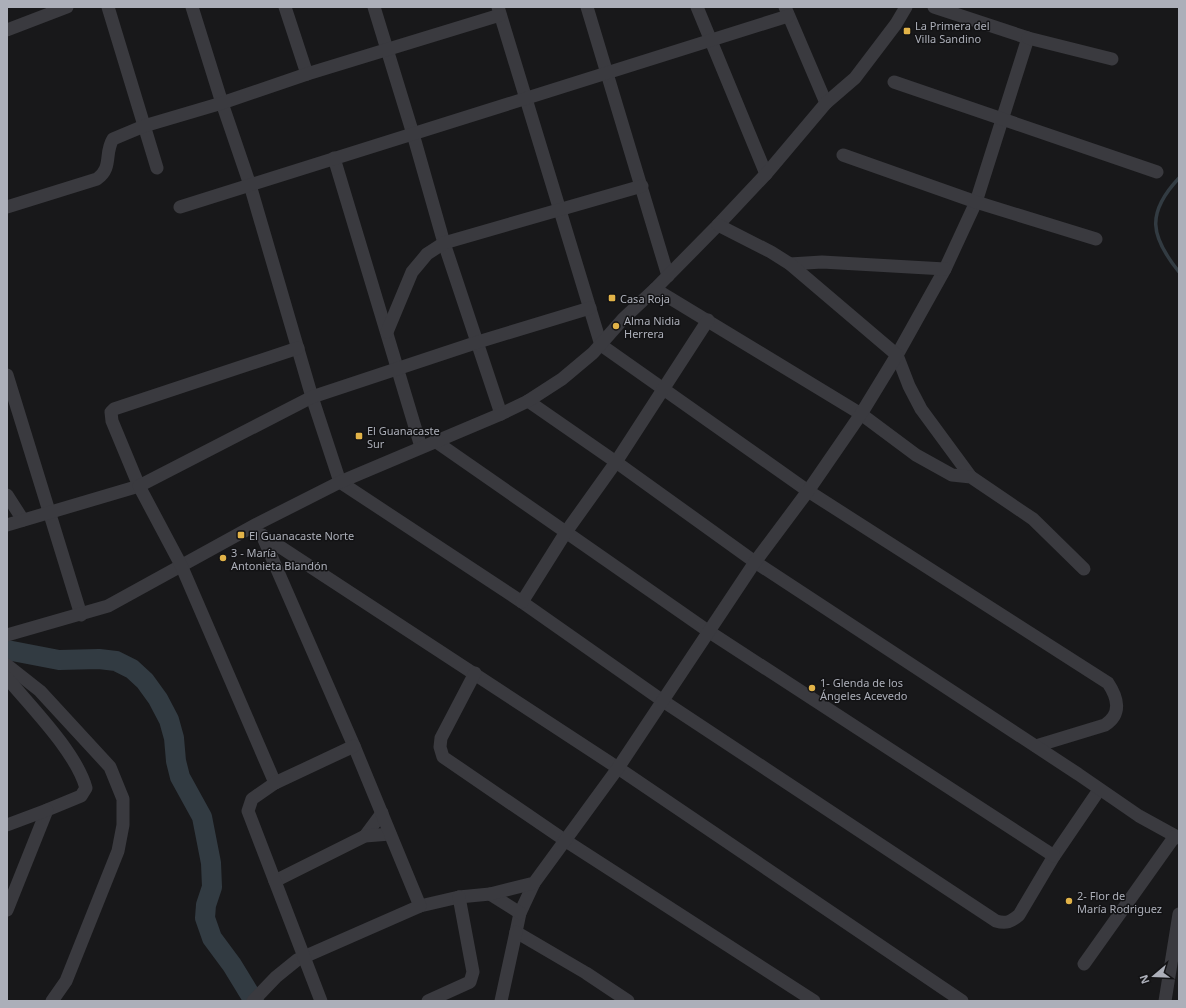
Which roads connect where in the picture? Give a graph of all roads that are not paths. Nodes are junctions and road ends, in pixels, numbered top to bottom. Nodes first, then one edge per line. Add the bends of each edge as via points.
1 (67, 7) edge
2 (108, 7) edge
3 (192, 7) edge
4 (285, 7) edge
5 (374, 7) edge
6 (587, 7) edge
7 (697, 7) edge
8 (906, 7) edge
9 (934, 7) edge
10 (499, 11) edge
11 (787, 11) edge
12 (7, 30) edge
13 (1028, 38) junction
14 (710, 40) junction
15 (387, 50) junction
16 (1112, 59) dead end
17 (607, 73) junction
18 (307, 74) junction
19 (894, 82) dead end
20 (527, 99) junction
21 (826, 102) junction
22 (222, 103) junction
23 (1003, 120) junction
24 (144, 126) junction
25 (413, 134) junction
26 (843, 155) dead end
27 (334, 158) junction
28 (157, 168) dead end
29 (1157, 172) dead end
30 (766, 174) junction
31 (250, 185) junction
32 (642, 186) junction
33 (976, 202) junction
34 (7, 207) edge
35 (180, 207) dead end
36 (560, 209) junction
37 (718, 225) junction
38 (1096, 239) dead end
39 (444, 243) junction
40 (790, 264) junction
41 (945, 268) junction
42 (668, 276) junction
43 (655, 289) junction
44 (590, 308) junction
45 (708, 320) junction
46 (387, 332) junction
47 (478, 342) junction
48 (601, 345) junction
49 (298, 348) junction
50 (897, 355) junction
51 (397, 370) junction
52 (7, 375) edge
53 (664, 390) junction
54 (312, 397) junction
55 (528, 401) junction
56 (501, 414) junction
57 (861, 414) junction
58 (435, 441) junction
59 (421, 448) junction
60 (616, 462) junction
61 (971, 477) junction
62 (340, 482) junction
63 (139, 486) junction
64 (808, 491) junction
65 (7, 495) edge
66 (49, 512) junction
67 (22, 520) junction
68 (7, 525) edge
69 (260, 530) junction
70 (566, 532) junction
71 (755, 562) junction
72 (181, 565) junction
73 (1084, 569) dead end
74 (522, 602) junction
75 (81, 615) junction
76 (708, 631) junction
77 (7, 635) edge
78 (7, 664) edge
79 (475, 673) junction
80 (7, 678) edge
81 (663, 701) junction
82 (1063, 738) junction
83 (354, 746) junction
84 (1036, 746) junction
85 (1056, 760) junction
86 (618, 768) junction
87 (275, 783) junction
88 (1099, 790) junction
89 (47, 810) junction
90 (382, 813) junction
91 (7, 825) edge
92 (390, 834) junction
93 (365, 836) junction
94 (1177, 837) edge
95 (566, 841) junction
96 (1054, 856) junction
97 (275, 881) junction
98 (534, 883) junction
99 (490, 894) junction
100 (459, 897) junction
101 (420, 906) junction
102 (7, 910) edge
103 (520, 913) junction
104 (1179, 914) edge
105 (516, 932) junction
106 (304, 956) junction
107 (1084, 964) dead end
108 (52, 1001) edge
109 (253, 1001) edge
110 (321, 1001) edge
111 (428, 1001) edge
112 (501, 1001) edge
113 (628, 1001) edge
114 (814, 1001) edge
115 (962, 1001) edge
116 (1165, 1001) edge

1 - 12 street
2 - 24 street
3 - 22 street
4 - 18 street
5 - 15 street
6 - 17 street
7 - 14 street
8 - 21 street via 855,78
9 - 13 street
10 - 15 street
10 - 20 street
11 - 14 street
11 - 21 street
13 - 16 street
13 - 23 street
14 - 17 street
14 - 30 street
15 - 18 street
15 - 25 street
17 - 20 street
17 - 32 street
18 - 22 street
19 - 23 street
20 - 25 street
20 - 36 street
21 - 30 street
22 - 24 street
22 - 31 street
23 - 29 street
23 - 33 street
24 - 28 street
24 - 34 street via 113,139 106,170 97,179
25 - 27 street
25 - 39 street
26 - 33 street
27 - 31 street
27 - 46 street
30 - 37 street
31 - 35 street
31 - 49 street
32 - 36 street
32 - 42 street
33 - 38 street
33 - 41 street
36 - 39 street
36 - 44 street
37 - 40 street
37 - 42 street
39 - 46 street via 427,254 412,272
39 - 47 street
40 - 41 street via 822,262
40 - 50 street
41 - 50 street
42 - 43 street
43 - 45 street
43 - 48 street via 623,319
44 - 47 street
44 - 48 street
45 - 53 street
45 - 57 street
46 - 51 street
47 - 51 street
47 - 56 street
48 - 53 street
48 - 55 street via 562,379
49 - 54 street
49 - 63 street via 114,409 111,412 112,422
50 - 57 street
50 - 61 street via 908,386 921,409
51 - 54 street
51 - 59 street
52 - 66 street
53 - 60 street
53 - 64 street
54 - 62 street
54 - 63 street
55 - 56 street
55 - 60 street
56 - 58 street
57 - 61 street via 916,456 952,475
57 - 64 street
58 - 59 street
58 - 70 street
59 - 62 street
60 - 70 street
60 - 71 street
61 - 73 street via 1033,519
62 - 69 street
62 - 74 street
63 - 66 street
63 - 72 street
64 - 71 street
64 - 82 street via 1108,683 1116,695 1117,708 1111,721
65 - 67 street
66 - 67 street
66 - 75 street
67 - 68 street
69 - 72 street
69 - 79 street
69 - 83 street
70 - 74 street
70 - 76 street
71 - 76 street
71 - 84 street
72 - 75 street via 108,606
72 - 87 street
74 - 81 street
75 - 77 street
76 - 81 street
76 - 96 street
78 - 108 street via 40,691 110,767 123,799 123,825 118,851 66,981
79 - 86 street
79 - 95 street via 440,738 443,757
80 - 89 street via 82,774 86,788 81,796
81 - 86 street
81 - 96 street via 996,921 1004,924 1020,915
82 - 84 street
82 - 85 street
83 - 87 street
83 - 90 street
84 - 85 street
85 - 88 street
86 - 95 street
86 - 115 street
87 - 97 street via 252,799 248,811
88 - 94 street
88 - 96 street
89 - 91 street
89 - 102 street
90 - 92 street
90 - 93 street
92 - 93 street
92 - 101 street
93 - 97 street
94 - 107 street
95 - 98 street
95 - 114 street
97 - 106 street
98 - 99 street
98 - 103 street
99 - 100 street
99 - 103 street
100 - 101 street
100 - 111 street via 473,972 470,982
101 - 106 street
103 - 105 street
104 - 116 street
105 - 112 street
105 - 113 street
106 - 109 street via 276,977
106 - 110 street

